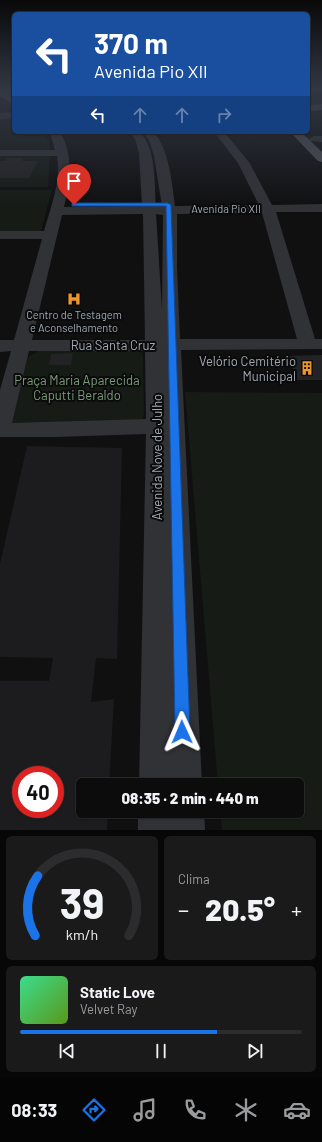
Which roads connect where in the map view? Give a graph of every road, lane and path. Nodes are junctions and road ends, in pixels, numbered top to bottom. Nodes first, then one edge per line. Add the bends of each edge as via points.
1 (56, 134) edge
2 (135, 134) edge
3 (149, 134) edge
4 (221, 134) edge
5 (297, 134) edge
6 (314, 137) edge
7 (322, 147) edge
8 (0, 153) edge
9 (62, 153) junction
10 (322, 158) edge
11 (321, 206) edge
12 (149, 207) junction
13 (169, 207) junction
14 (266, 207) junction
15 (58, 208) junction
16 (0, 235) edge
17 (51, 235) junction
18 (315, 344) edge
19 (162, 345) junction
20 (0, 346) edge
21 (21, 346) junction
22 (157, 426) junction
23 (0, 429) edge
24 (168, 626) junction
25 (170, 774) edge
26 (156, 818) edge
27 (186, 818) edge
28 (156, 830) edge
29 (187, 830) edge

1 - 9 street
2 - 12 street, Avenida Nove de Julho via 140,139 144,157
3 - 13 street, Avenida Nove de Julho via 154,138 160,156
4 - 14 street via 243,162
5 - 10 main road
6 - 7 main road
8 - 9 street
9 - 15 street via 65,172
11 - 14 street, Avenida Pio XII
12 - 13 street, Avenida Pio XII
12 - 15 street, Avenida Pio XII
12 - 19 street, Avenida Nove de Julho via 152,267
13 - 14 street, Avenida Pio XII
13 - 19 street, Avenida Nove de Julho
14 - 18 street
15 - 17 street
16 - 17 street
17 - 21 street
18 - 19 street, Rua Santa Cruz
19 - 21 street, Rua Santa Cruz
19 - 22 street, Avenida Nove de Julho via 157,392
19 - 24 street, Avenida Nove de Julho
20 - 21 street, Rua Santa Cruz
21 - 23 street
22 - 23 street via 55,430
22 - 24 street, Avenida Nove de Julho
24 - 25 street, Avenida Nove de Julho
26 - 28 street
27 - 29 street

